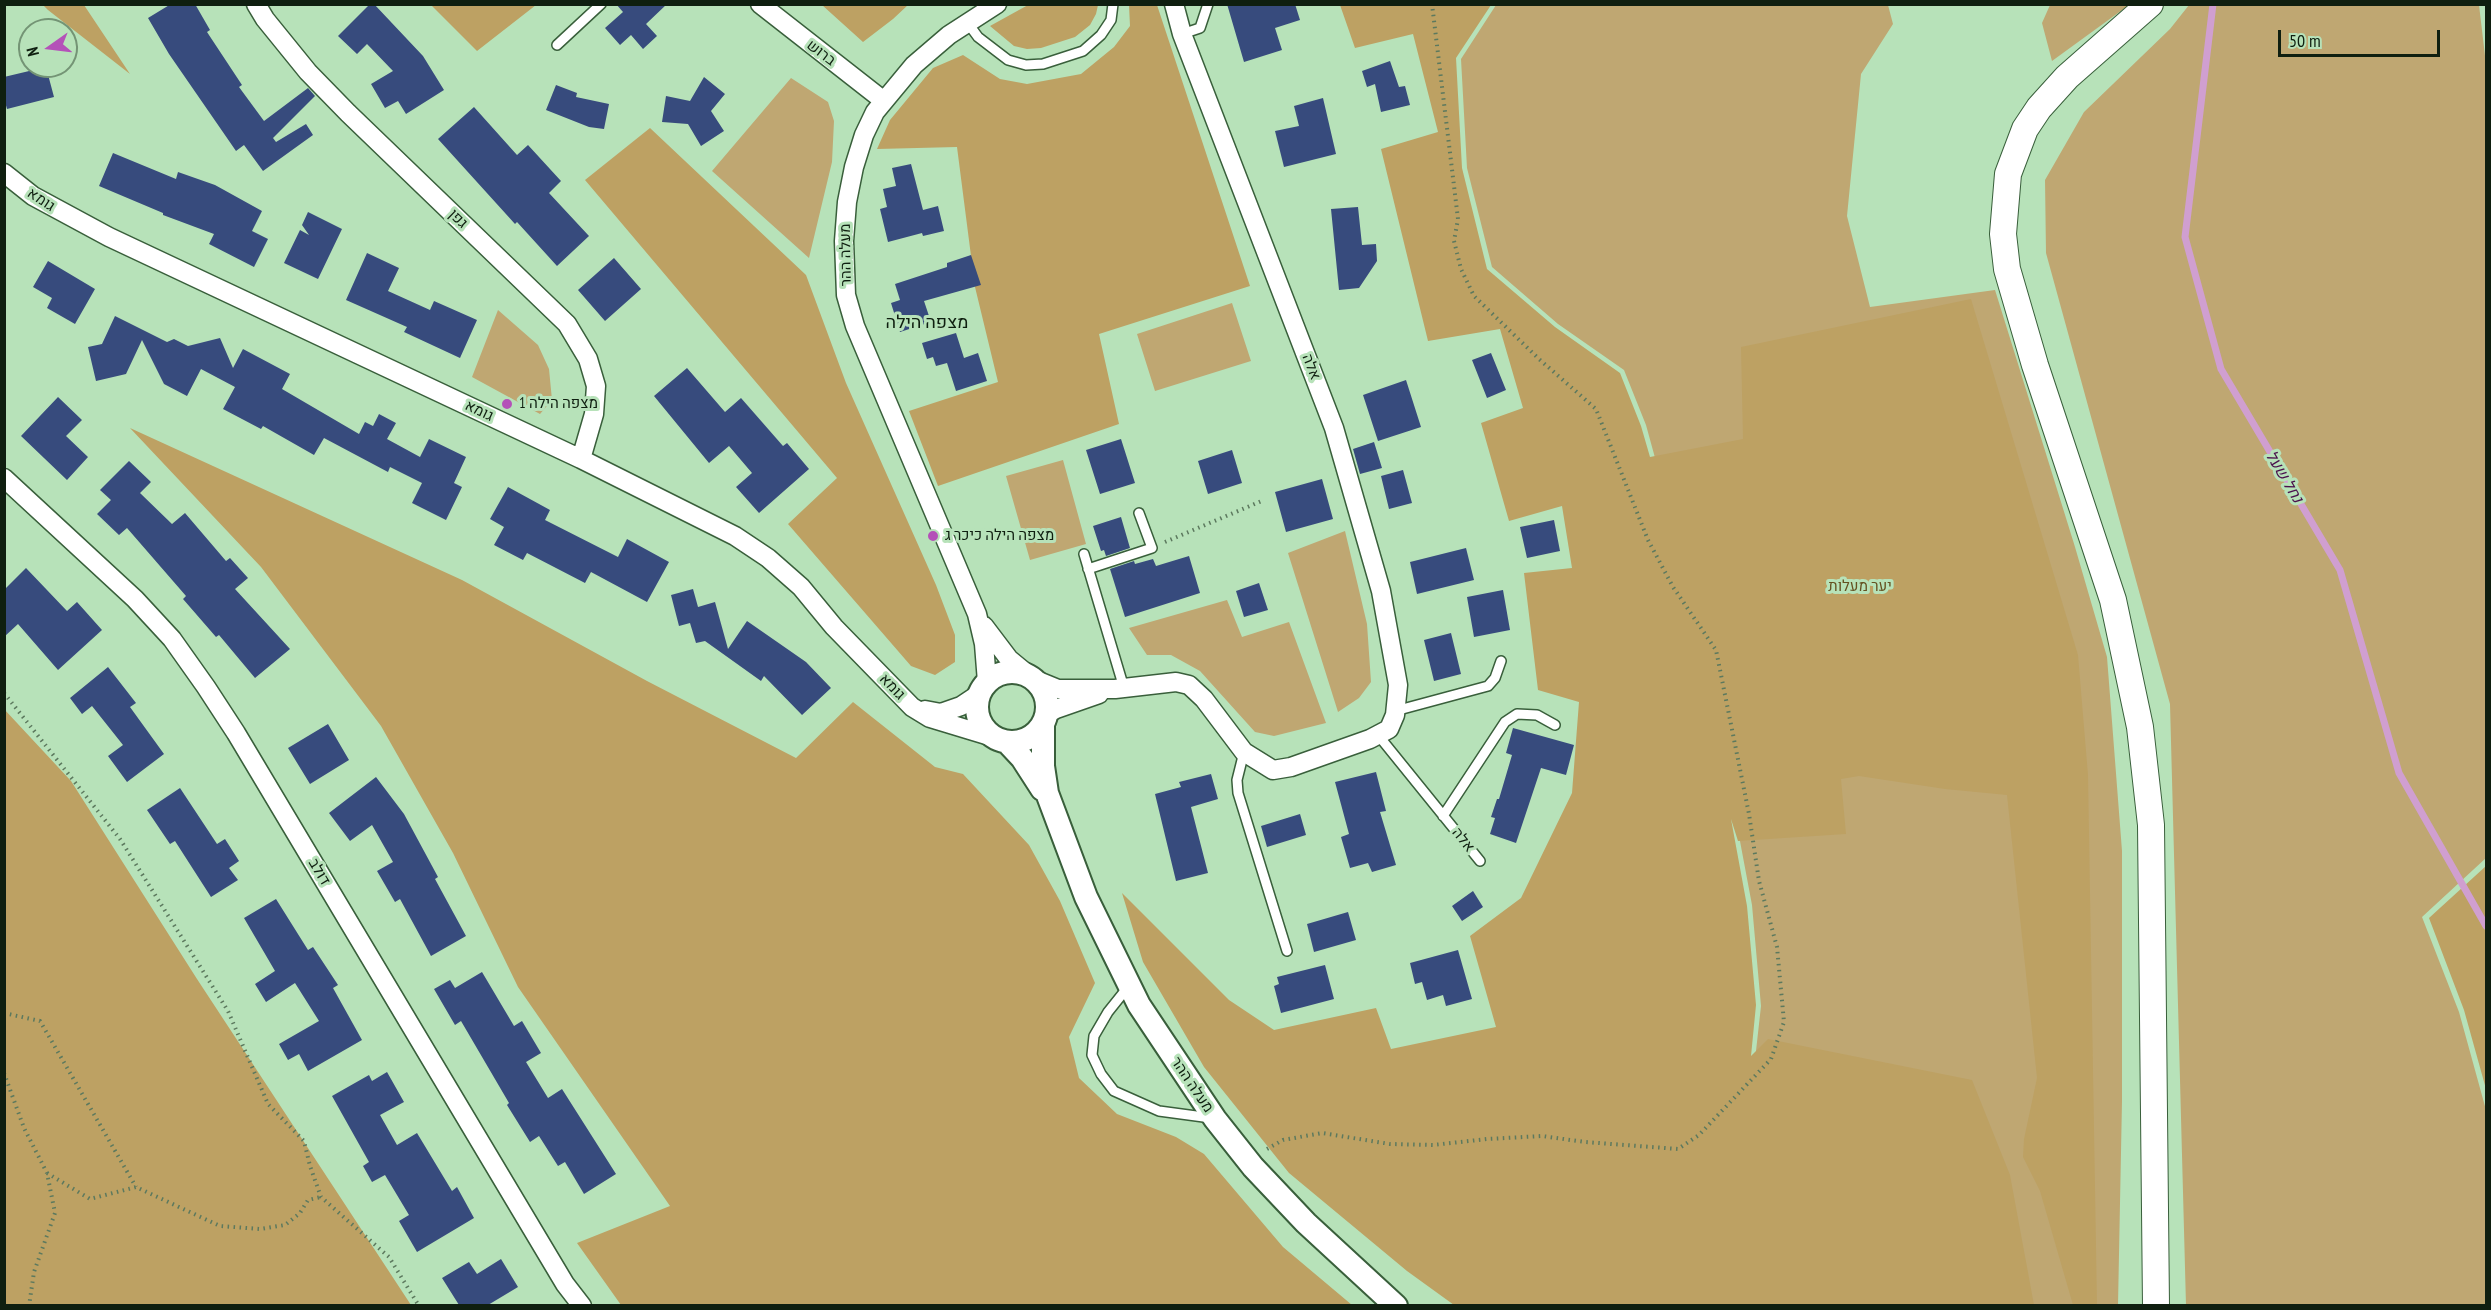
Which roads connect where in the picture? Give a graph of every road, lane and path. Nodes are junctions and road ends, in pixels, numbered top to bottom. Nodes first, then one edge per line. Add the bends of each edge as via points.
1 (256, 4) edge
2 (601, 4) edge
3 (760, 4) edge
4 (997, 4) edge
5 (1113, 4) edge
6 (1173, 4) edge
7 (1209, 4) edge
8 (1432, 4) edge
9 (2151, 4) edge
10 (967, 22) junction
11 (1182, 34) junction
12 (556, 45) dead end
13 (884, 100) junction
14 (4, 173) edge
15 (581, 459) junction
16 (4, 478) edge
17 (1264, 500) dead end
18 (1138, 513) dead end
19 (1152, 548) junction
20 (1084, 554) dead end
21 (1088, 569) junction
22 (977, 614) junction
23 (1501, 661) dead end
24 (1031, 677) junction
25 (983, 688) junction
26 (1120, 689) junction
27 (4, 693) edge
28 (912, 706) junction
29 (1395, 711) junction
30 (1045, 720) junction
31 (1555, 725) dead end
32 (1378, 735) junction
33 (1001, 740) junction
34 (1244, 752) junction
35 (1055, 816) junction
36 (1443, 816) junction
37 (1480, 861) dead end
38 (1287, 951) dead end
39 (1129, 985) junction
40 (4, 1013) edge
41 (4, 1073) edge
42 (1215, 1119) junction
43 (1248, 1160) junction
44 (47, 1173) junction
45 (136, 1187) junction
46 (321, 1197) junction
47 (29, 1305) edge
48 (420, 1305) edge
49 (582, 1305) edge
50 (1396, 1305) edge
51 (2156, 1305) edge

1 - 15 street, גפן via 308,72 340,105 567,324 588,359 596,386 594,414
2 - 12 lane
3 - 13 street, ברוש
4 - 10 street, מעלה ההר
5 - 10 lane via 1111,20 1083,51 1043,64 1008,60 978,37
6 - 11 street, אלה
7 - 11 lane via 1200,28
8 - 43 path via 1458,219 1454,241 1461,269 1474,296 1596,409 1648,540 1673,587 1716,651 1759,881 1777,947 1784,1022 1771,1059 1699,1135 1678,1149 1542,1136 1433,1145 1390,1144 1322,1133 1283,1140
9 - 51 main road via 2067,77 2025,129 2008,174 2003,234 2007,269 2035,365 2113,600 2140,727 2151,825
10 - 13 street, מעלה ההר via 914,65
11 - 29 street, אלה via 1334,428 1381,591 1398,685
13 - 22 street, מעלה ההר via 864,135 847,202 846,295 855,326
14 - 15 street, גומא via 33,196 109,237
15 - 28 street, גומא via 735,536 768,558 801,587 834,627
16 - 49 street, דולב via 135,599 172,639 206,687 565,1284
17 - 19 path
18 - 19 lane
19 - 21 lane
20 - 21 lane
21 - 26 lane
22 - 24 street, מעלה ההר via 994,642
22 - 25 street, מעלה ההר via 984,644
23 - 29 lane via 1488,686
24 - 25 street via 1008,671 997,674
24 - 26 street via 1058,689
24 - 30 street via 1044,690
25 - 28 street via 961,706 941,713
25 - 33 street via 976,706 979,718 985,729
26 - 30 street via 1067,705
26 - 34 street via 1176,682 1189,686 1204,699
27 - 46 path via 120,839 228,1011 268,1104 304,1141
28 - 33 street, גומא via 930,718
29 - 32 street, אלה via 1389,729
30 - 33 street via 1034,735 1020,742
30 - 35 street, מעלה ההר via 1042,766
31 - 36 lane via 1537,715 1516,714 1505,722
32 - 34 street via 1273,770
32 - 36 lane, אלה
33 - 35 street, מעלה ההר via 1036,778
34 - 38 lane via 1238,793
35 - 39 street, מעלה ההר via 1086,897
36 - 37 lane, אלה
39 - 42 street, מעלה ההר
39 - 42 lane via 1094,1036 1092,1055 1101,1074 1114,1091 1159,1111
40 - 45 path via 40,1021
41 - 44 path via 24,1128
42 - 43 street, מעלה ההר
43 - 50 street, מעלה ההר via 1306,1224
44 - 45 path via 90,1199
44 - 47 path via 55,1213 34,1272
45 - 46 path via 220,1226 260,1229 285,1225 308,1200
46 - 48 path via 389,1257

